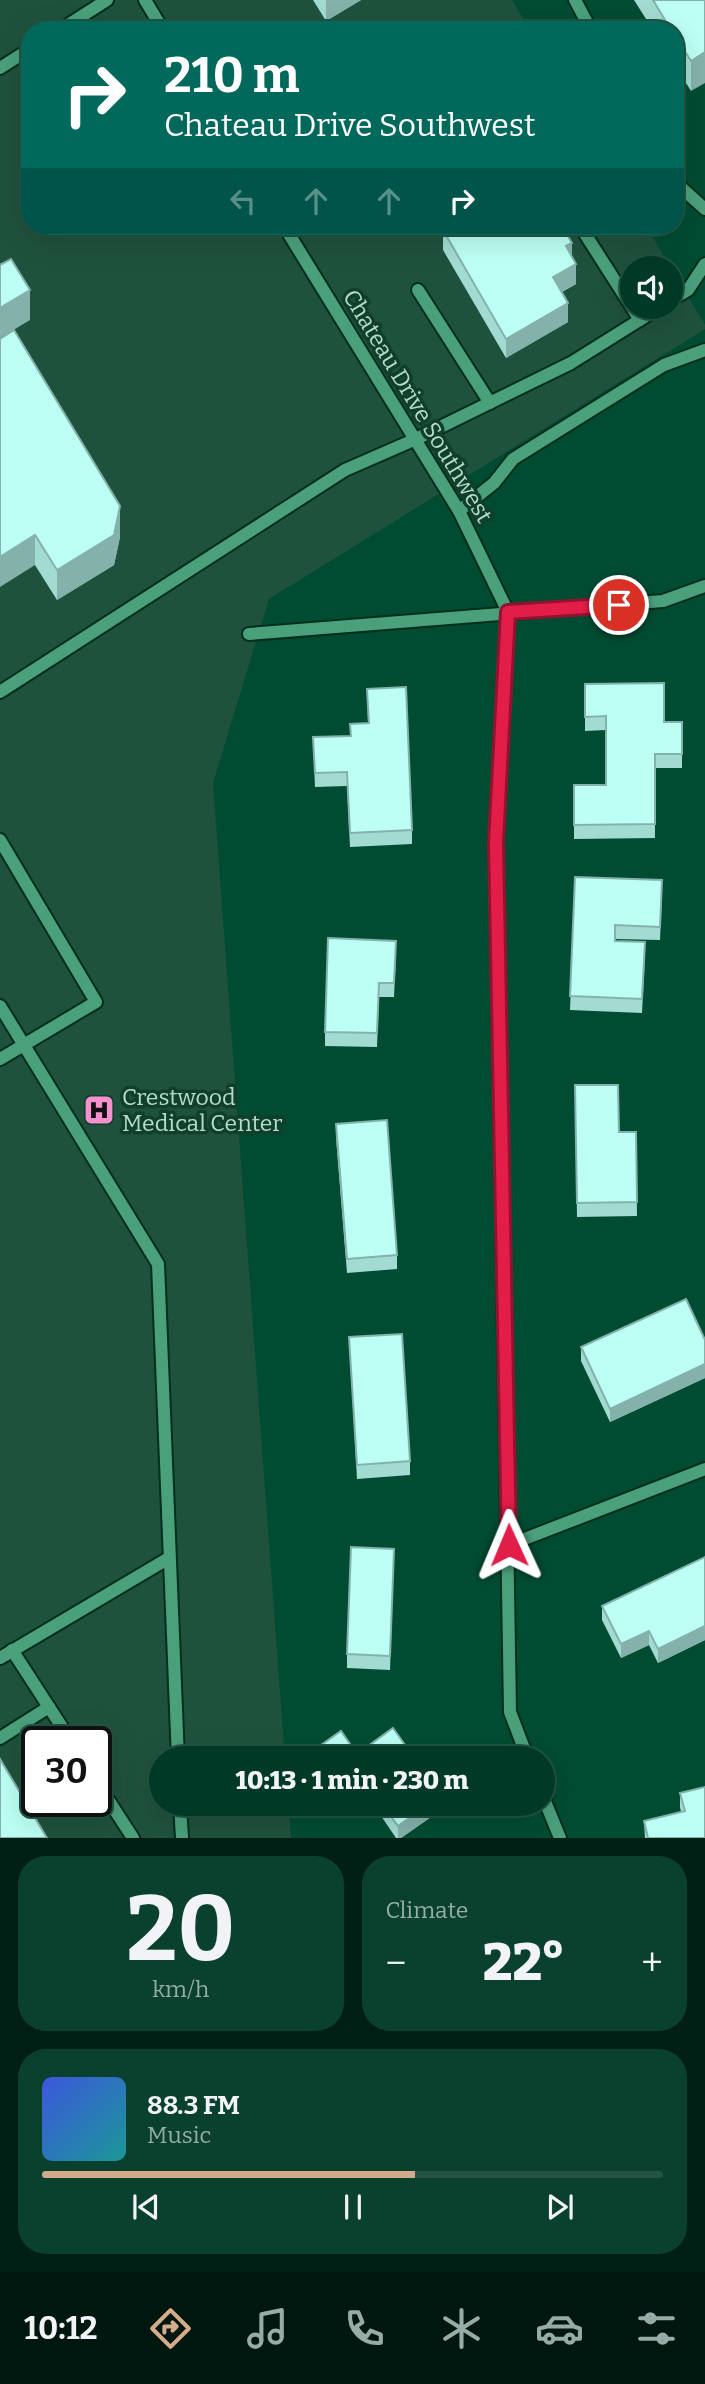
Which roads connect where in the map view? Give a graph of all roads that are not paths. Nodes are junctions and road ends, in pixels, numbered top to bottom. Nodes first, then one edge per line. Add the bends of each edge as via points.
1 (107, 0) edge
2 (145, 0) edge
3 (575, 0) edge
4 (74, 21) edge
5 (158, 21) edge
6 (586, 21) edge
7 (21, 55) edge
8 (0, 68) edge
9 (684, 190) edge
10 (705, 209) edge
11 (290, 235) edge
12 (586, 235) edge
13 (705, 264) edge
14 (418, 289) dead end
15 (683, 293) edge
16 (640, 320) joint
17 (705, 350) edge
18 (490, 403) junction
19 (416, 439) junction
20 (459, 511) junction
21 (705, 586) edge
22 (508, 612) junction
23 (249, 634) dead end
24 (0, 692) edge
25 (0, 840) edge
26 (0, 1006) edge
27 (24, 1045) junction
28 (0, 1059) edge
29 (705, 1469) edge
30 (509, 1545) junction
31 (169, 1558) junction
32 (12, 1650) junction
33 (0, 1658) edge
34 (49, 1707) junction
35 (61, 1726) edge
36 (0, 1738) edge
37 (177, 1746) edge
38 (523, 1746) edge
39 (112, 1806) edge
40 (181, 1816) edge
41 (551, 1816) edge
42 (133, 1838) edge
43 (182, 1838) edge
44 (560, 1838) edge

1 - 4 street
2 - 5 street
3 - 6 street
7 - 8 street
9 - 10 street
11 - 19 street, Chateau Drive Southwest
12 - 16 street
13 - 15 street
14 - 18 street
16 - 18 street via 571,363
17 - 20 street via 664,365 513,459 494,483
18 - 19 street
19 - 20 street, Chateau Drive Southwest
19 - 24 street via 345,470
20 - 22 street, Chateau Drive Southwest
21 - 22 street via 663,601
22 - 23 street
22 - 30 street via 496,842
25 - 27 street via 96,1002
26 - 27 street
27 - 28 street
27 - 31 street via 158,1264
29 - 30 street
30 - 38 street via 510,1712
31 - 32 street
31 - 37 street
32 - 33 street
32 - 34 street
34 - 35 street
34 - 36 street
39 - 42 street
40 - 43 street
41 - 44 street

